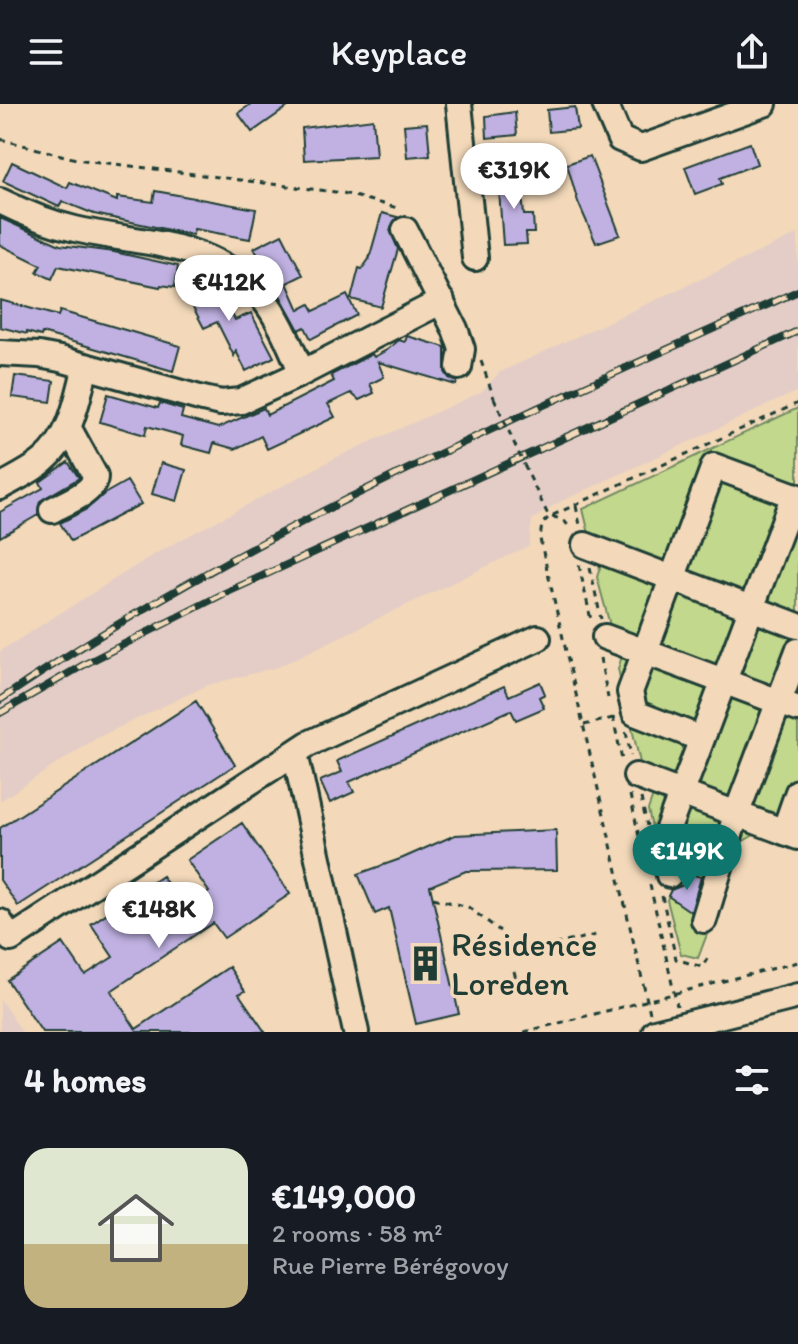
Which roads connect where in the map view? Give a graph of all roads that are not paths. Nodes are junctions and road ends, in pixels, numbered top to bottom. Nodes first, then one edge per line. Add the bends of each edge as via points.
1 (459, 104) edge
2 (605, 104) edge
3 (764, 104) edge
4 (0, 201) edge
5 (404, 220) road end
6 (475, 258) dead end
7 (442, 301) junction
8 (0, 353) edge
9 (469, 360) road end
10 (86, 366) junction
11 (302, 373) junction
12 (68, 427) junction
13 (0, 487) edge
14 (796, 496) edge
15 (52, 510) dead end
16 (585, 545) road end
17 (670, 578) junction
18 (751, 608) junction
19 (798, 626) edge
20 (605, 637) road end
21 (538, 638) dead end
22 (798, 651) edge
23 (644, 652) junction
24 (723, 682) junction
25 (788, 705) edge
26 (702, 739) junction
27 (295, 753) junction
28 (636, 776) road end
29 (798, 792) edge
30 (682, 795) junction
31 (736, 815) junction
32 (791, 834) edge
33 (753, 844) dead end
34 (664, 879) road end
35 (704, 920) dead end
36 (0, 922) edge
37 (798, 996) edge
38 (654, 1027) edge
39 (356, 1032) edge

1 - 6 street
2 - 3 street via 620,139 641,148
4 - 11 street via 59,225 185,250 221,263 272,310
5 - 7 street
7 - 9 street
7 - 11 street
8 - 10 street
10 - 11 street via 221,403 241,401
10 - 12 street
12 - 13 street via 40,464
12 - 15 street via 95,482
14 - 17 street via 714,466
14 - 18 street
16 - 17 street
17 - 18 street
17 - 23 street
18 - 19 street
18 - 24 street
20 - 23 street
21 - 27 street
22 - 25 street
23 - 24 street
23 - 26 street via 630,692 635,713
24 - 25 street
24 - 26 street
25 - 31 street
26 - 30 street
27 - 36 street via 11,939
27 - 39 street
28 - 30 street
29 - 32 street
30 - 31 street
30 - 34 street via 663,842
31 - 32 street
31 - 33 street
31 - 35 street
37 - 38 street

